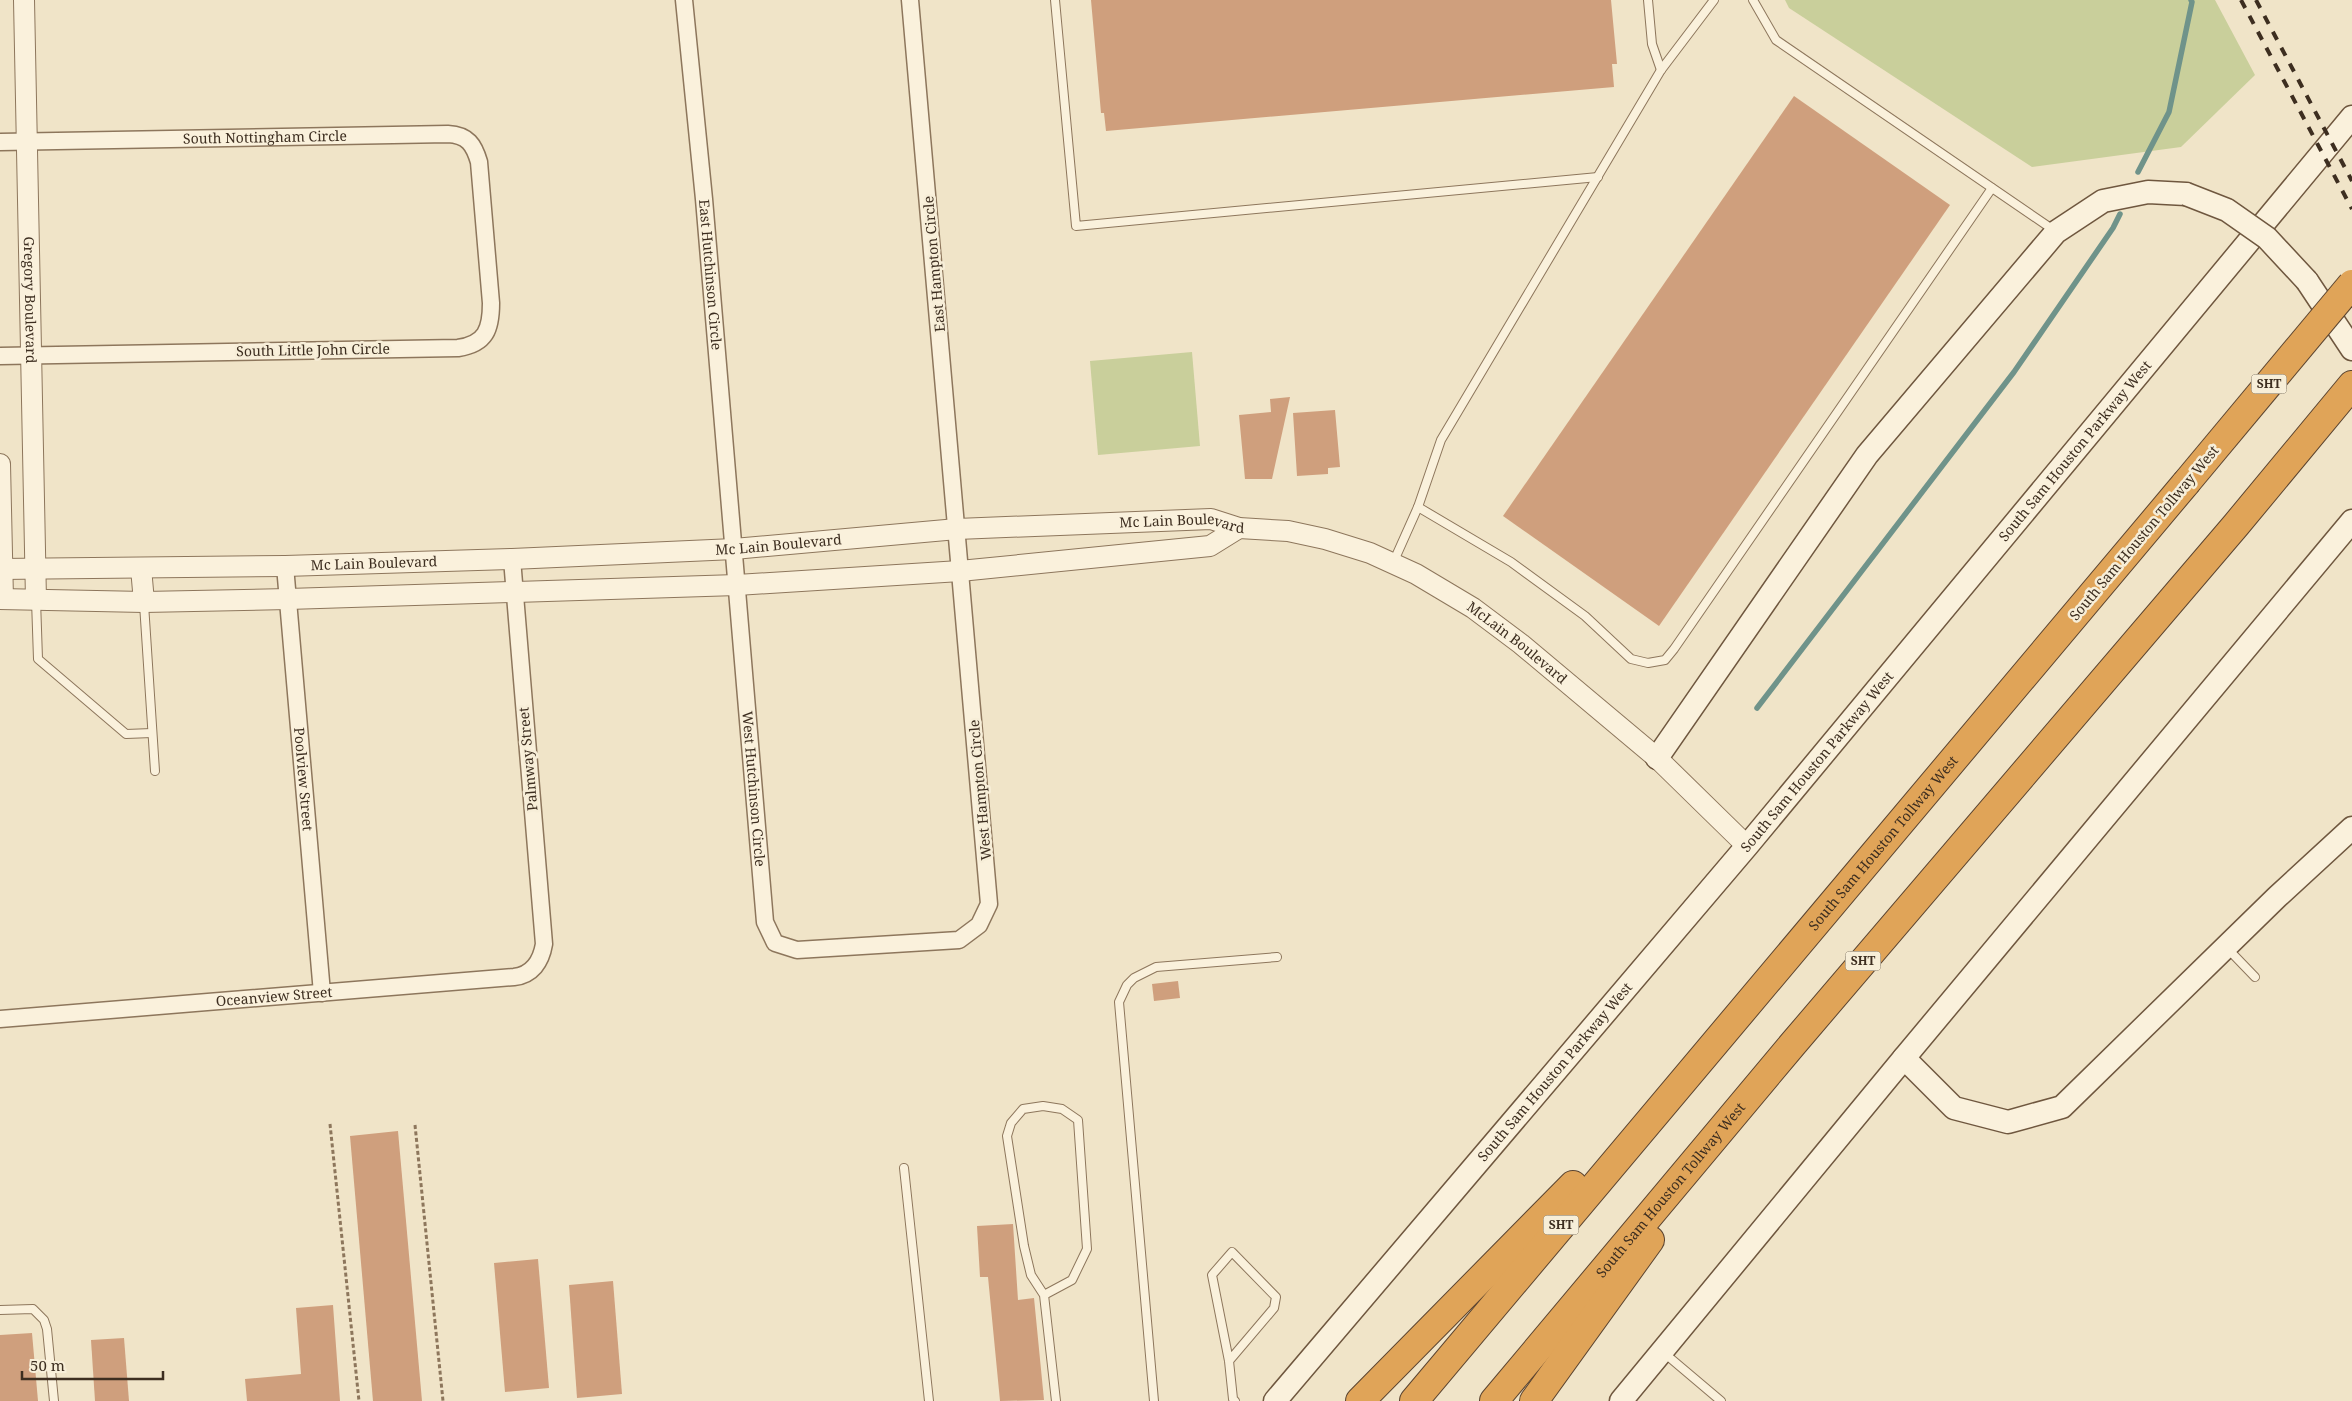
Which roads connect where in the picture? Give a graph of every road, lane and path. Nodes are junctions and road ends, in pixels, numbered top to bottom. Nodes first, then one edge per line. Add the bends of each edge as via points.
1 (24, 0) edge
2 (684, 0) edge
3 (910, 0) edge
4 (1055, 0) edge
5 (1648, 0) edge
6 (1714, 0) edge
7 (1753, 0) edge
8 (1661, 70) junction
9 (2352, 117) edge
10 (0, 142) edge
11 (27, 142) junction
12 (1598, 177) junction
13 (1992, 188) junction
14 (482, 199) joint
15 (2056, 232) junction
16 (2352, 284) edge
17 (2352, 349) edge
18 (31, 354) junction
19 (0, 356) edge
20 (2352, 385) edge
21 (0, 464) edge
22 (1418, 507) junction
23 (2352, 521) edge
24 (1115, 522) junction
25 (1239, 528) junction
26 (957, 529) junction
27 (734, 549) junction
28 (1118, 555) junction
29 (512, 559) junction
30 (1393, 563) junction
31 (284, 566) junction
32 (36, 568) junction
33 (142, 568) junction
34 (1, 569) edge
35 (960, 571) junction
36 (737, 585) junction
37 (515, 594) junction
38 (2, 599) edge
39 (288, 599) junction
40 (36, 600) junction
41 (144, 602) junction
42 (152, 732) junction
43 (1657, 758) junction
44 (155, 771) dead end
45 (2352, 828) edge
46 (1747, 846) junction
47 (859, 945) joint
48 (2226, 947) junction
49 (1277, 958) dead end
50 (540, 959) joint
51 (2256, 977) dead end
52 (322, 993) junction
53 (0, 1019) edge
54 (1792, 1045) junction
55 (1708, 1050) junction
56 (1904, 1058) junction
57 (330, 1124) dead end
58 (415, 1125) dead end
59 (904, 1168) dead end
60 (1044, 1295) junction
61 (0, 1310) edge
62 (1662, 1351) junction
63 (1229, 1361) junction
64 (1233, 1400) edge
65 (54, 1401) edge
66 (359, 1401) edge
67 (443, 1401) edge
68 (929, 1401) edge
69 (1056, 1401) edge
70 (1154, 1401) edge
71 (1274, 1401) edge
72 (1360, 1401) edge
73 (1414, 1401) edge
74 (1494, 1401) edge
75 (1534, 1401) edge
76 (1621, 1401) edge
77 (1721, 1401) edge

1 - 11 street, Gregory Boulevard
2 - 27 street, East Hutchinson Circle
3 - 26 street, East Hampton Circle
4 - 12 lane via 1076,226
5 - 8 lane via 1652,44
6 - 8 lane
7 - 13 lane via 1776,40
8 - 12 lane
9 - 46 main road, South Sam Houston Parkway West
10 - 11 street, South Nottingham Circle
11 - 14 street, South Nottingham Circle via 453,135 465,138 473,146
11 - 18 street, Gregory Boulevard
12 - 22 lane via 1441,440
13 - 15 lane
13 - 22 lane via 1665,660 1648,663 1631,659 1585,616 1511,562
14 - 18 street, South Little John Circle via 491,314 485,334 472,345 458,348
15 - 17 main road, bridge via 2104,201 2148,192 2186,194 2227,210 2268,238 2313,289
15 - 43 main road via 1867,455
16 - 55 highway, South Sam Houston Tollway West / SHT, bridge
18 - 19 street, South Little John Circle
18 - 32 street, Gregory Boulevard
20 - 54 highway, South Sam Houston Tollway West / SHT
21 - 34 street
22 - 30 lane
23 - 56 main road
24 - 25 street, Mc Lain Boulevard via 1211,519
24 - 26 street, Mc Lain Boulevard
24 - 28 street
25 - 28 street, Mc Lain Boulevard via 1210,546
25 - 30 street, McLain Boulevard via 1288,531 1325,539
26 - 27 street, Mc Lain Boulevard
26 - 35 street, West Hampton Circle
27 - 29 street, Mc Lain Boulevard
27 - 36 street, West Hutchinson Circle
28 - 35 street, Mc Lain Boulevard
29 - 31 street, Mc Lain Boulevard
29 - 37 street, Palmway Street
30 - 43 street, McLain Boulevard via 1473,608
31 - 33 street, Mc Lain Boulevard
31 - 39 street, Poolview Street
32 - 33 street, Mc Lain Boulevard
32 - 34 street, Mc Lain Boulevard
32 - 40 street, Gregory Boulevard
33 - 41 street
34 - 38 street
35 - 36 street, Mc Lain Boulevard
35 - 47 street, West Hampton Circle via 990,904 979,925 959,940
36 - 37 street, Mc Lain Boulevard
36 - 47 street, West Hutchinson Circle via 765,922 775,942 797,950
37 - 39 street, Mc Lain Boulevard
37 - 50 street, Palmway Street via 544,944
38 - 40 street, Mc Lain Boulevard
39 - 41 street, Mc Lain Boulevard
39 - 52 street, Poolview Street
40 - 41 street, Mc Lain Boulevard
40 - 42 lane via 38,659 126,734
41 - 42 lane
42 - 44 lane
43 - 46 street, McLain Boulevard
45 - 48 main road
46 - 71 main road, South Sam Houston Parkway West
48 - 51 lane
48 - 56 main road via 2062,1107 2008,1122 1954,1108
49 - 70 lane via 1156,966 1134,978 1119,1002
50 - 52 street, Oceanview Street via 531,971 520,977
52 - 53 street, Oceanview Street
54 - 74 highway, South Sam Houston Tollway West / SHT
54 - 75 highway
55 - 72 highway
55 - 73 highway, South Sam Houston Tollway West / SHT
56 - 62 main road
57 - 66 path
58 - 67 path
59 - 68 lane
60 - 60 lane via 1031,1275 1007,1136 1011,1123 1023,1109 1043,1106 1062,1109 1078,1120 1088,1249 1072,1280
60 - 69 lane
61 - 65 lane via 33,1309 44,1320
62 - 76 main road
62 - 77 lane
63 - 63 lane via 1212,1275 1232,1252 1276,1297 1276,1302
63 - 64 lane

